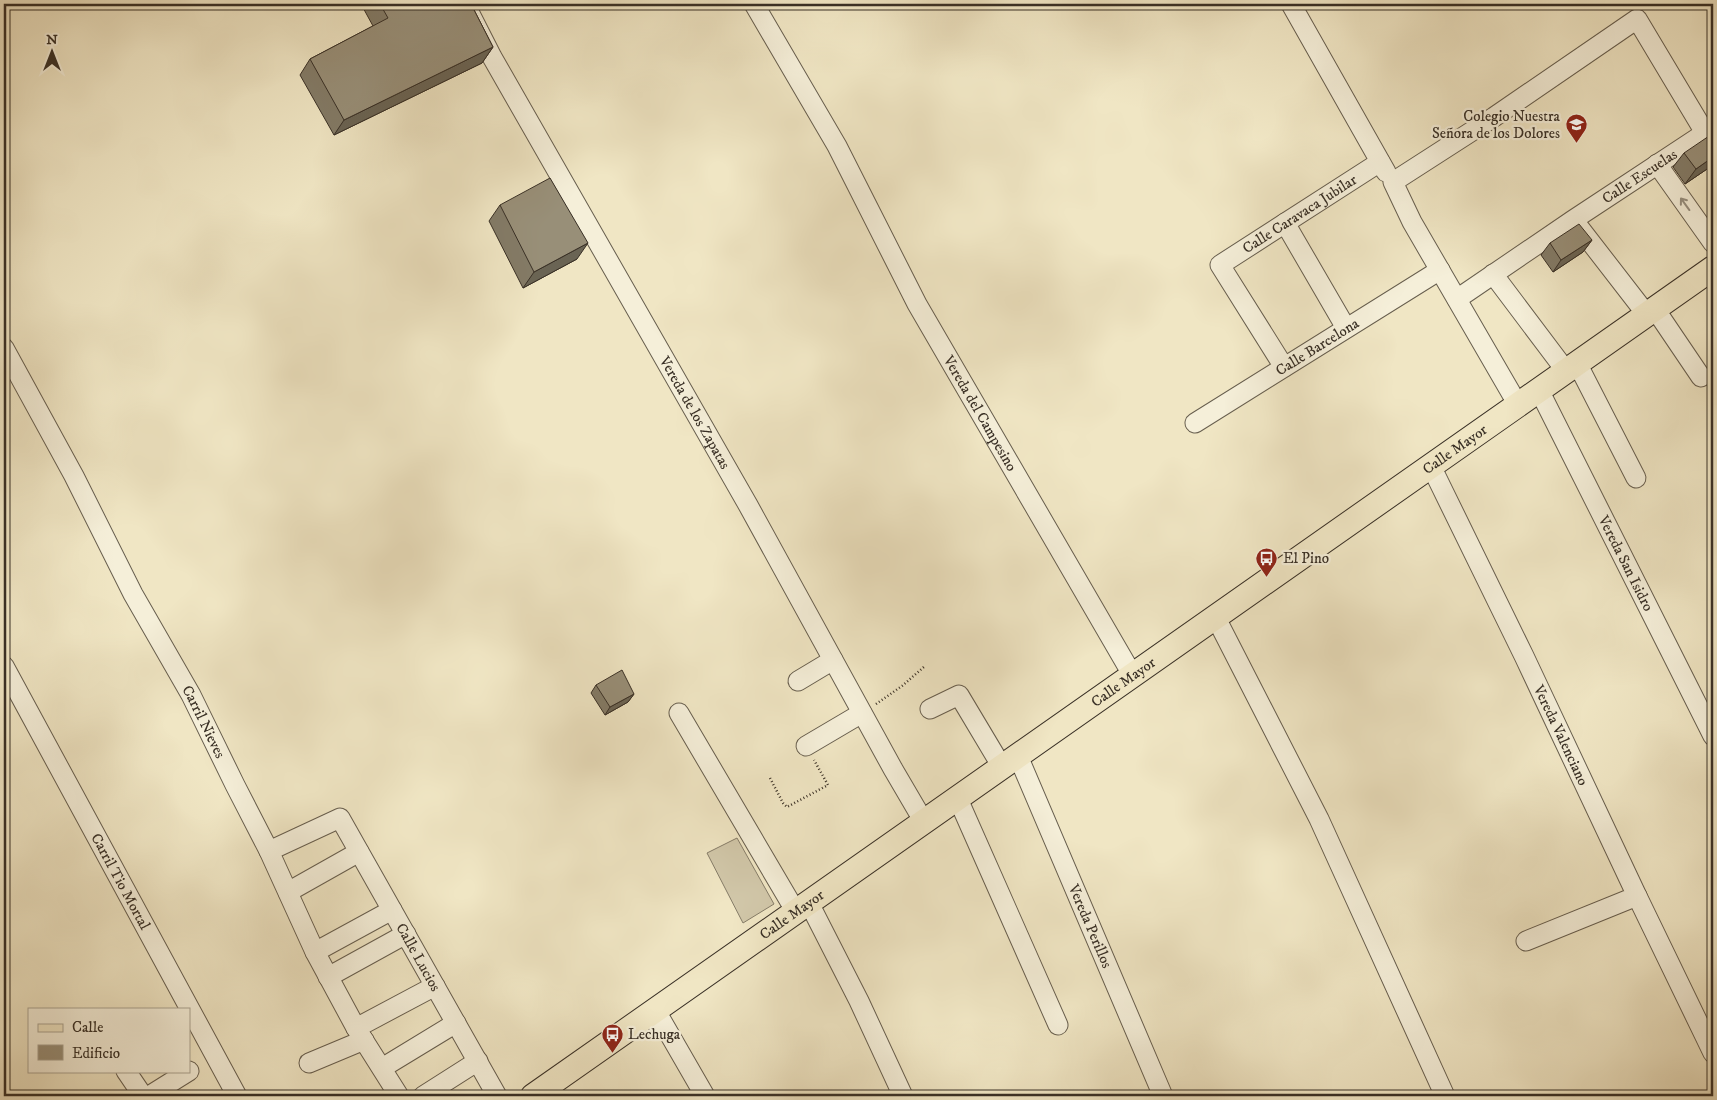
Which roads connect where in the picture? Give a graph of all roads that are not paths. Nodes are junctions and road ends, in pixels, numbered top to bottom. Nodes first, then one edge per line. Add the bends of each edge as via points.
1 (465, 4) edge
2 (754, 4) edge
3 (1291, 4) edge
4 (1709, 140) edge
5 (1380, 162) junction
6 (1657, 164) junction
7 (1393, 182) junction
8 (1573, 220) junction
9 (1285, 223) junction
10 (1713, 244) edge
11 (1713, 268) edge
12 (1440, 270) junction
13 (1493, 274) junction
14 (1457, 299) junction
15 (1651, 312) junction
16 (1346, 328) junction
17 (4, 348) edge
18 (1284, 366) junction
19 (1572, 367) junction
20 (1701, 376) dead end
21 (1539, 390) junction
22 (1518, 405) junction
23 (1195, 423) dead end
24 (1431, 466) junction
25 (1636, 478) dead end
26 (1216, 618) junction
27 (833, 660) junction
28 (4, 666) edge
29 (1133, 676) junction
30 (798, 682) dead end
31 (930, 709) dead end
32 (679, 713) dead end
33 (862, 713) junction
34 (1713, 736) edge
35 (806, 746) road end
36 (1010, 762) junction
37 (958, 799) junction
38 (924, 822) junction
39 (269, 851) junction
40 (360, 852) junction
41 (288, 892) junction
42 (1637, 896) junction
43 (802, 908) junction
44 (392, 910) junction
45 (406, 934) junction
46 (1526, 941) dead end
47 (315, 952) junction
48 (328, 977) junction
49 (435, 986) junction
50 (187, 1008) edge
51 (656, 1011) junction
52 (190, 1014) edge
53 (456, 1023) junction
54 (1058, 1025) dead end
55 (360, 1034) junction
56 (1713, 1053) edge
57 (215, 1055) junction
58 (478, 1061) junction
59 (309, 1063) dead end
60 (382, 1068) junction
61 (190, 1070) edge
62 (127, 1072) edge
63 (185, 1072) edge
64 (167, 1077) edge
65 (143, 1096) edge
66 (149, 1096) edge
67 (237, 1096) edge
68 (399, 1096) edge
69 (422, 1096) edge
70 (497, 1096) edge
71 (533, 1096) edge
72 (705, 1096) edge
73 (903, 1096) edge
74 (1163, 1096) edge
75 (1445, 1096) edge

1 - 27 street, Vereda de los Zapatas
2 - 29 street, Vereda del Campesino via 837,146 917,304
3 - 5 street
4 - 6 street, Calle Escuelas
4 - 7 street via 1638,19
5 - 7 street
5 - 9 street, Calle Caravaca Jubilar
6 - 8 street, Calle Escuelas
10 -> 6 street
7 - 12 street
8 - 13 street, Calle Escuelas
8 - 15 street
9 - 16 street
9 - 18 street, Calle Caravaca Jubilar via 1220,265
11 - 15 main road, Calle Mayor
12 - 14 street
12 - 16 street, Calle Barcelona
13 - 14 street, Calle Escuelas
13 - 19 street
14 - 22 street
15 - 19 main road, Calle Mayor
15 - 20 street
16 - 18 street, Calle Barcelona
17 - 39 street, Carril Nieves via 74,476 133,594 191,695
18 - 23 street, Calle Barcelona
19 - 21 main road, Calle Mayor
19 - 25 street
21 - 22 main road, Calle Mayor
21 - 34 street, Vereda San Isidro
22 - 24 main road, Calle Mayor
24 - 26 main road, Calle Mayor
24 - 42 street, Vereda Valenciano
26 - 29 main road, Calle Mayor
26 - 75 street via 1319,819
27 - 30 street
27 - 33 street, Vereda de los Zapatas
28 - 50 street, Carril Tio Mortal
29 - 36 main road, Calle Mayor
31 - 36 street, Vereda Perillos via 959,695
32 - 43 street
33 - 35 street
33 - 38 street, Vereda de los Zapatas
36 - 37 main road, Calle Mayor
36 - 74 street, Vereda Perillos
37 - 38 main road, Calle Mayor
37 - 54 street
38 - 43 main road, Calle Mayor
39 - 40 street, Calle Lucios via 340,818
39 - 41 street, Carril Nieves
40 - 41 street
40 - 44 street, Calle Lucios
41 - 47 street, Carril Nieves
42 - 46 street
42 - 56 street, Vereda Valenciano
43 - 51 main road, Calle Mayor
43 - 73 street via 859,1001
44 - 45 street, Calle Lucios
44 - 47 street
45 - 48 street
45 - 49 street, Calle Lucios
47 - 48 street, Carril Nieves
48 - 55 street, Carril Nieves
49 - 53 street, Calle Lucios
49 - 55 street
51 - 71 main road, Calle Mayor
51 - 72 street
52 - 57 street, Carril Tio Mortal
53 - 58 street, Calle Lucios
53 - 60 street
55 - 59 street
55 - 60 street, Carril Nieves
57 - 61 street
57 - 67 street, Carril Tio Mortal
58 - 69 street
58 - 70 street, Calle Lucios
60 - 68 street, Carril Nieves
62 - 65 street
63 - 64 street
64 - 66 street

